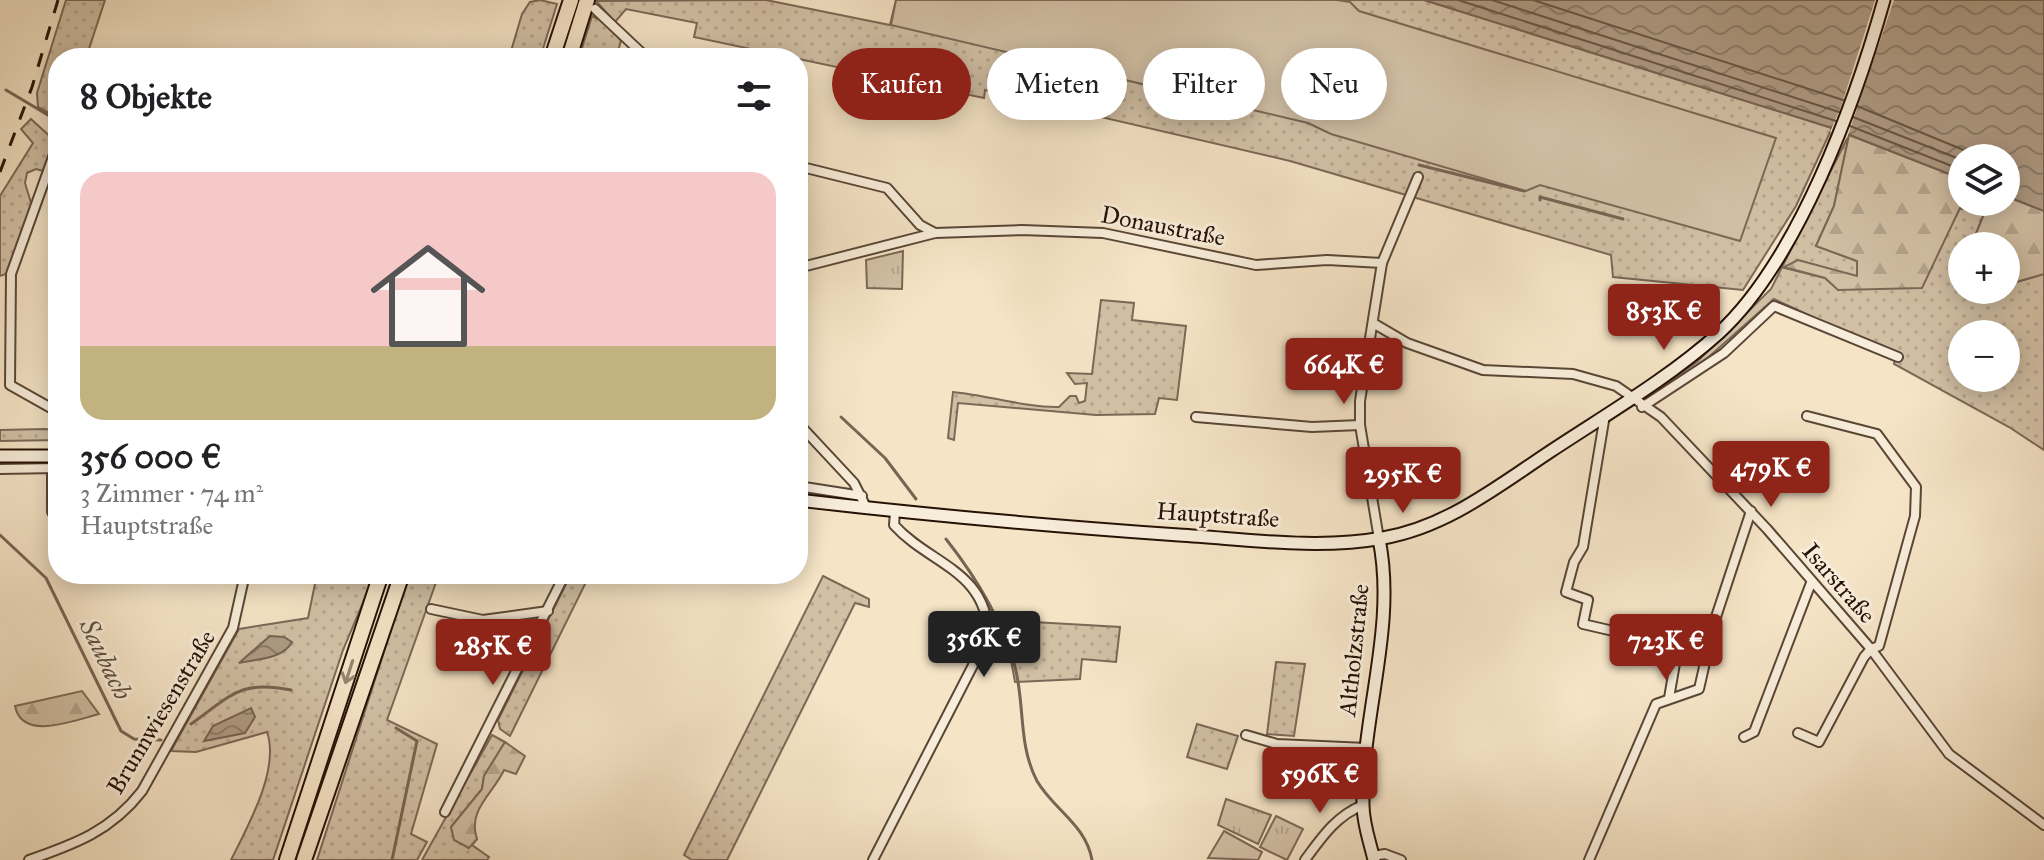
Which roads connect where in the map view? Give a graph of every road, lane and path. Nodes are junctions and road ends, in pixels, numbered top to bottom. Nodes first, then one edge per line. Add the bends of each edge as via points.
1 (571, 0) edge
2 (1884, 0) edge
3 (591, 4) edge
4 (555, 48) edge
5 (572, 48) edge
6 (637, 48) edge
7 (808, 168) edge
8 (48, 171) edge
9 (1418, 177) dead end
10 (913, 217) junction
11 (935, 233) junction
12 (906, 243) junction
13 (1382, 263) junction
14 (808, 266) edge
15 (1373, 323) junction
16 (1898, 357) dead end
17 (1631, 397) junction
18 (48, 406) edge
19 (1642, 407) junction
20 (1605, 414) junction
21 (1807, 416) dead end
22 (1196, 417) dead end
23 (1360, 425) junction
24 (808, 434) edge
25 (0, 456) edge
26 (48, 456) edge
27 (48, 468) edge
28 (0, 469) edge
29 (808, 488) edge
30 (862, 496) junction
31 (808, 501) edge
32 (867, 509) junction
33 (1751, 511) junction
34 (895, 512) junction
35 (1379, 539) junction
36 (1811, 583) junction
37 (243, 584) edge
38 (378, 584) edge
39 (399, 584) edge
40 (560, 584) edge
41 (431, 609) dead end
42 (548, 611) junction
43 (1871, 649) junction
44 (1669, 698) junction
45 (1798, 733) dead end
46 (1246, 735) dead end
47 (1744, 737) dead end
48 (1366, 748) junction
49 (1363, 805) junction
50 (445, 812) dead end
51 (2044, 825) edge
52 (1374, 858) edge
53 (29, 860) edge
54 (287, 860) edge
55 (304, 860) edge
56 (873, 860) edge
57 (1305, 860) edge
58 (1401, 860) edge
59 (1589, 860) edge

1 - 4 highway
2 - 17 main road, Hauptstraße via 1840,131 1769,273 1718,334
3 - 5 highway
3 - 6 street
7 - 10 street via 887,188
8 - 18 street via 11,274 10,385
9 - 13 street
10 - 11 street
10 - 12 street
11 - 12 street, Donaustraße
11 - 13 street, Donaustraße via 1103,233 1256,265
12 - 14 street, Donaustraße
13 - 15 street
15 - 17 street, Isarstraße via 1407,343 1483,370 1573,374 1616,386
15 - 23 street
16 - 19 street via 1774,306 1724,353
17 - 19 street, Isarstraße
17 - 20 main road, Hauptstraße
19 - 33 street, Isarstraße via 1684,437
20 - 35 main road, Hauptstraße via 1440,521
20 - 44 street via 1583,547 1566,592 1588,600 1583,624 1678,646
21 - 43 street via 1877,434 1916,487 1915,516 1892,610 1879,646
22 - 23 street via 1312,427
23 - 35 street
24 - 30 street
25 - 26 main road
27 - 28 street
29 - 30 street
30 - 32 street
31 - 32 main road, Hauptstraße
32 - 34 main road, Hauptstraße
33 - 36 street, Isarstraße
33 - 44 street via 1714,623 1699,689
34 - 35 main road, Hauptstraße via 1276,542
34 - 56 street via 894,525 913,546 963,575 978,599 988,636
35 - 48 main road, Altholzstraße via 1384,608
36 - 43 street, Isarstraße
36 - 47 street via 1754,732
37 - 53 street, Brunnwiesenstraße via 233,628 142,791 97,834
38 -> 54 highway
39 - 55 highway
40 - 42 street
41 - 42 street via 483,620
42 - 50 street
43 - 45 street, Isarstraße via 1819,742
43 - 51 street, Isarstraße via 1949,754
44 - 59 street via 1656,704 1651,714
46 - 48 street via 1277,744
48 - 49 main road, Altholzstraße
49 - 52 main road, Altholzstraße
49 - 57 street via 1331,826
52 - 58 street via 1385,854

